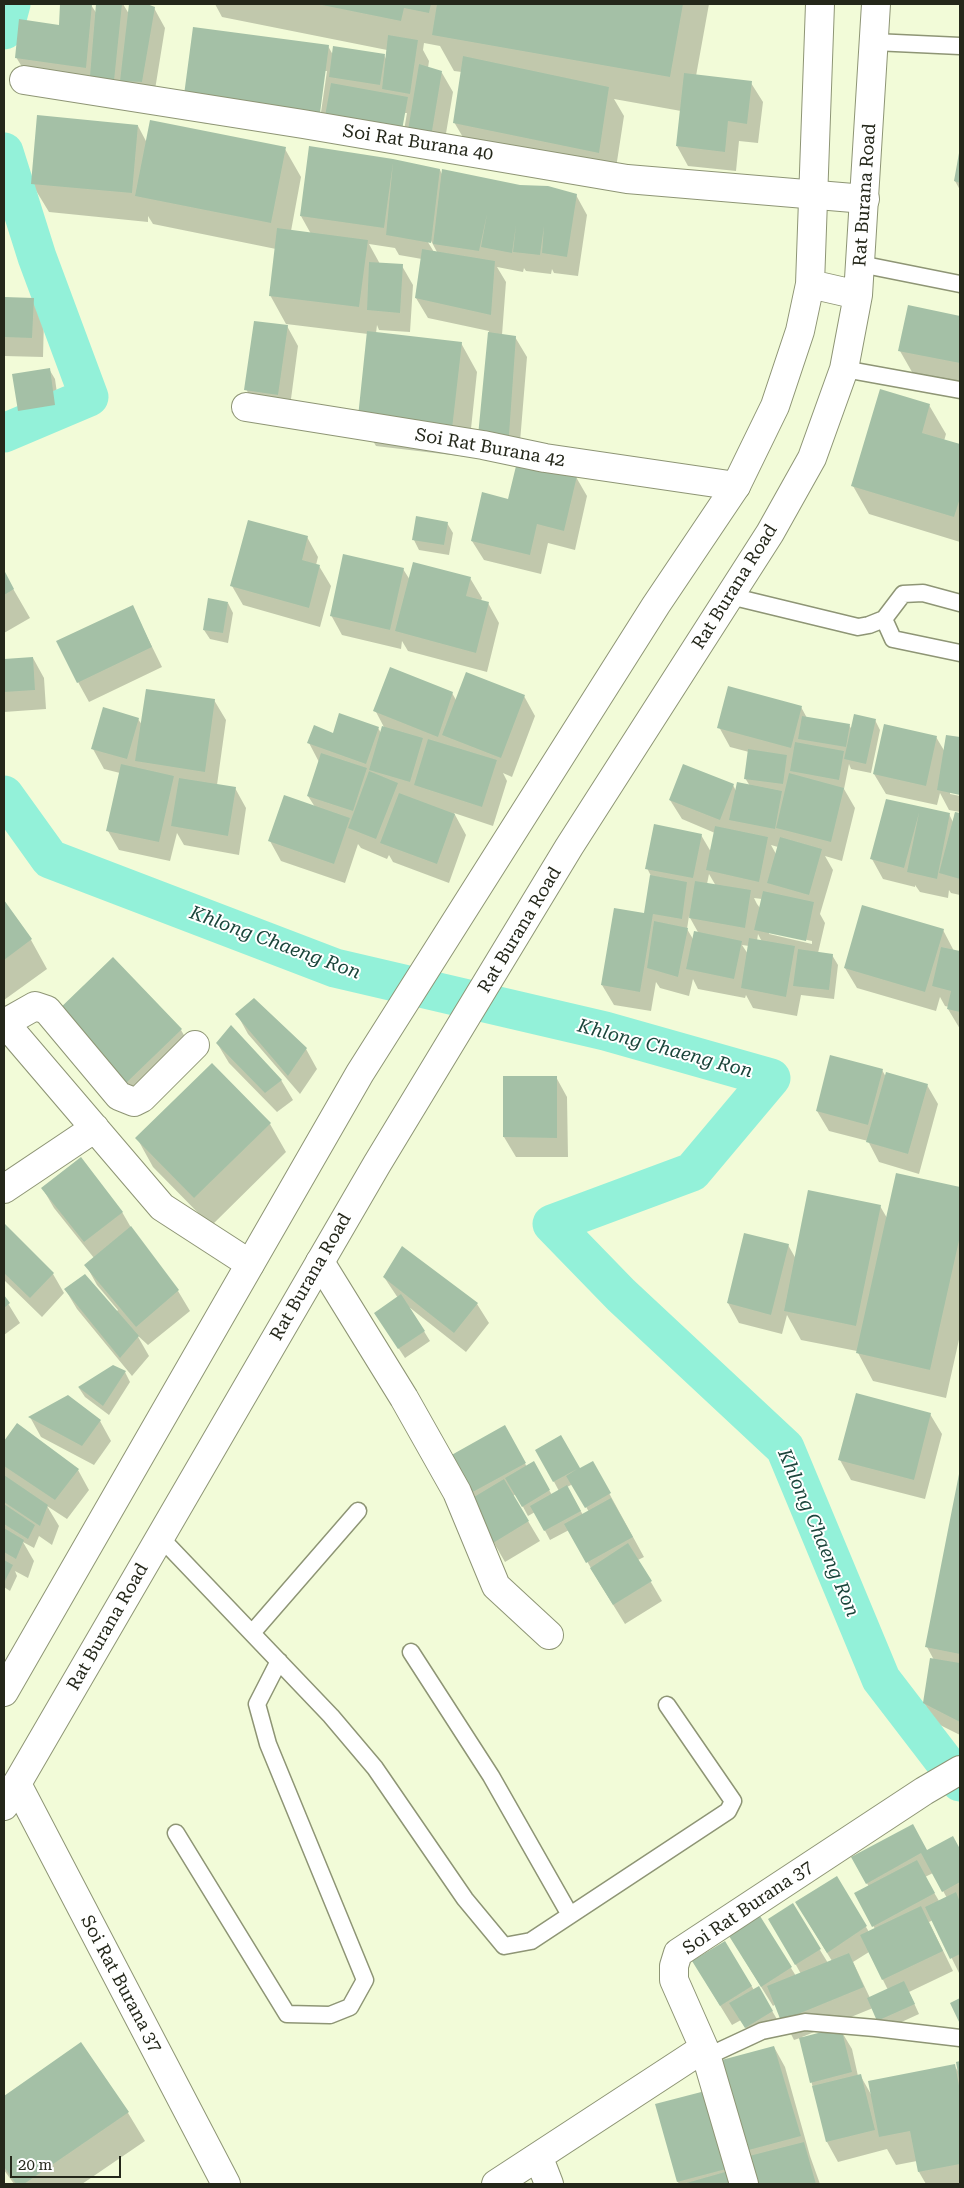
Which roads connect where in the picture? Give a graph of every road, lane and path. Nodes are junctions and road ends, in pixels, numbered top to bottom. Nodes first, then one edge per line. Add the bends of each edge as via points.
1 (820, 4) edge
2 (876, 4) edge
3 (874, 42) junction
4 (960, 46) edge
5 (24, 80) dead end
6 (813, 194) junction
7 (865, 200) junction
8 (860, 264) junction
9 (810, 284) junction
10 (960, 284) edge
11 (858, 295) junction
12 (844, 369) junction
13 (960, 390) edge
14 (246, 407) dead end
15 (736, 486) junction
16 (730, 596) junction
17 (960, 603) edge
18 (884, 619) junction
19 (960, 653) edge
20 (4, 1022) edge
21 (195, 1045) dead end
22 (95, 1128) junction
23 (4, 1189) edge
24 (320, 1262) junction
25 (250, 1264) junction
26 (358, 1512) dead end
27 (160, 1537) junction
28 (252, 1633) junction
29 (548, 1635) dead end
30 (411, 1652) dead end
31 (279, 1661) junction
32 (4, 1692) edge
33 (667, 1706) dead end
34 (960, 1770) edge
35 (10, 1795) edge
36 (176, 1833) dead end
37 (570, 1915) junction
38 (960, 2038) edge
39 (705, 2053) junction
40 (539, 2158) junction
41 (226, 2184) edge
42 (496, 2184) edge
43 (550, 2184) edge
44 (744, 2184) edge

1 - 6 main road
2 - 3 main road, Rat Burana Road
3 - 4 lane
3 - 7 main road, Rat Burana Road
5 - 6 main road, Soi Rat Burana 40 via 627,179
6 - 7 main road, Soi Rat Burana 40
6 - 9 main road
7 - 8 main road, Rat Burana Road
8 - 10 lane
8 - 11 main road, Rat Burana Road
9 - 11 main road
9 - 15 main road via 800,331 775,406
11 - 12 main road, Rat Burana Road
12 - 13 lane
12 - 16 main road, Rat Burana Road via 812,458
14 - 15 main road, Soi Rat Burana 42
15 - 25 main road via 656,605 360,1073
16 - 18 lane via 858,626
16 - 24 main road, Rat Burana Road via 570,847
17 - 18 lane via 923,593 902,594
18 - 19 lane via 893,639
20 - 21 main road via 35,1006 47,1010 119,1096 134,1102 142,1098
20 - 22 main road
22 - 23 main road
22 - 25 main road via 162,1207
24 - 27 main road, Rat Burana Road
24 - 29 main road via 404,1398 457,1492 496,1586
25 - 32 main road
26 - 28 lane
27 - 28 lane
27 - 35 main road, Rat Burana Road
28 - 31 lane
30 - 37 lane via 491,1776
31 - 36 lane via 257,1704 268,1744 365,1980 350,2007 330,2016 287,2014
31 - 37 lane via 375,1768 465,1899 504,1946 531,1942
33 - 37 lane via 733,1801 728,1811
34 - 39 main road, Soi Rat Burana 37 via 678,1953 674,1980
35 - 41 main road, Soi Rat Burana 37
38 - 39 lane via 805,2022 762,2031
39 - 40 main road
39 - 44 main road, Soi Rat Burana 37
40 - 42 main road
40 - 43 main road

